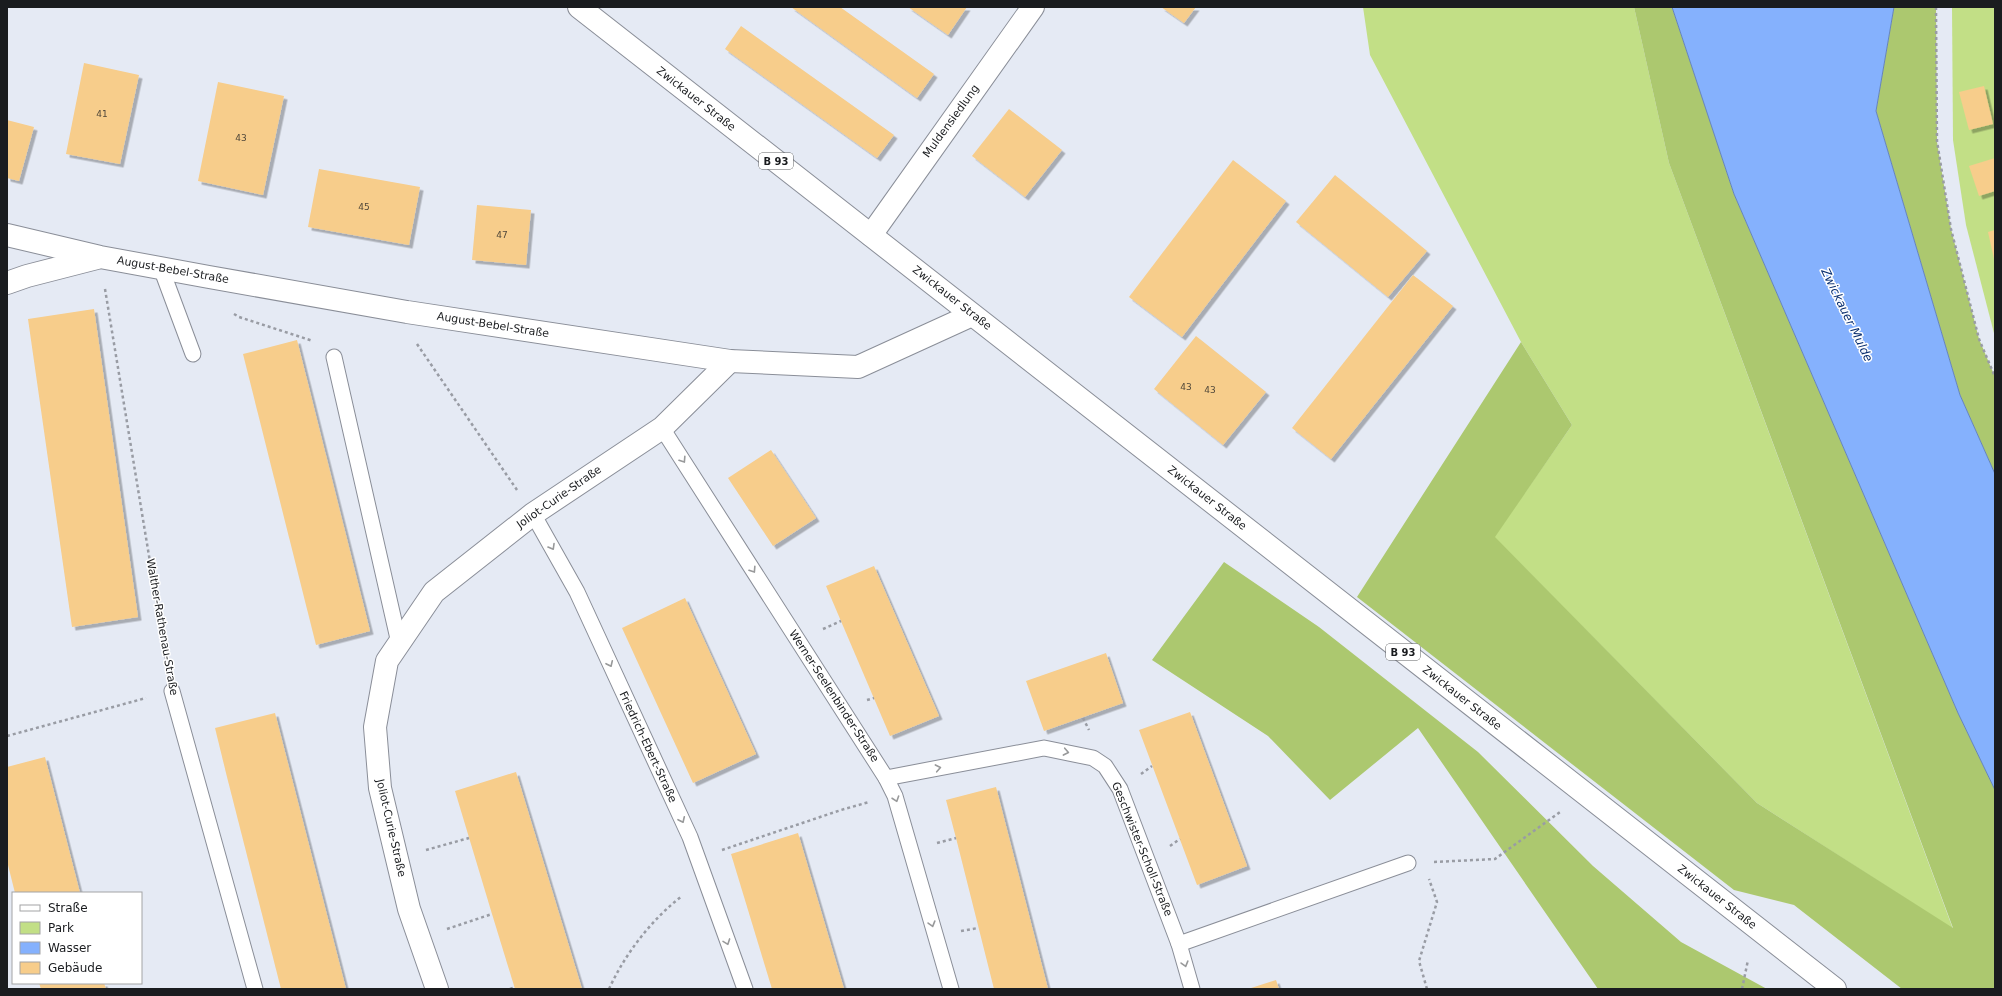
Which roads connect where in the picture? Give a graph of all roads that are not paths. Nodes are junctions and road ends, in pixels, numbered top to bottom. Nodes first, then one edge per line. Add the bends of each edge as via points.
1 (579, 7) edge
2 (1033, 7) edge
3 (7, 235) edge
4 (871, 235) junction
5 (100, 257) junction
6 (161, 268) junction
7 (7, 283) edge
8 (972, 314) junction
9 (193, 354) dead end
10 (334, 357) road end
11 (730, 361) junction
12 (662, 428) junction
13 (533, 514) junction
14 (399, 643) junction
15 (172, 691) road end
16 (886, 778) junction
17 (1415, 863) road end
18 (1179, 944) junction
19 (255, 989) edge
20 (437, 989) edge
21 (744, 989) edge
22 (951, 989) edge
23 (1192, 989) edge
24 (1834, 989) edge

1 - 4 street, Zwickauer Straße / B 93
2 - 4 street, Muldensiedlung
3 - 5 street, August-Bebel-Straße
4 - 8 street, Zwickauer Straße / B 93
5 - 6 street, August-Bebel-Straße
5 - 7 street
6 - 9 lane
6 - 11 street, August-Bebel-Straße via 407,312
8 - 11 street, August-Bebel-Straße via 858,367
8 - 24 street, Zwickauer Straße / B 93
10 - 14 lane
11 - 12 street, Joliot-Curie-Straße
12 - 13 street, Joliot-Curie-Straße
12 -> 16 lane, Werner-Seelenbinder-Straße
13 - 14 street, Joliot-Curie-Straße via 434,592
13 -> 21 lane, Friedrich-Ebert-Straße via 577,592 690,837
14 - 20 street, Joliot-Curie-Straße via 386,661 375,727 380,788 409,909
15 - 19 lane, Walther-Rathenau-Straße
16 -> 18 lane, Geschwister-Scholl-Straße via 1044,748 1093,758 1105,766 1120,789
16 -> 22 lane, Werner-Seelenbinder-Straße via 895,796
17 - 18 lane
18 -> 23 lane, Geschwister-Scholl-Straße

